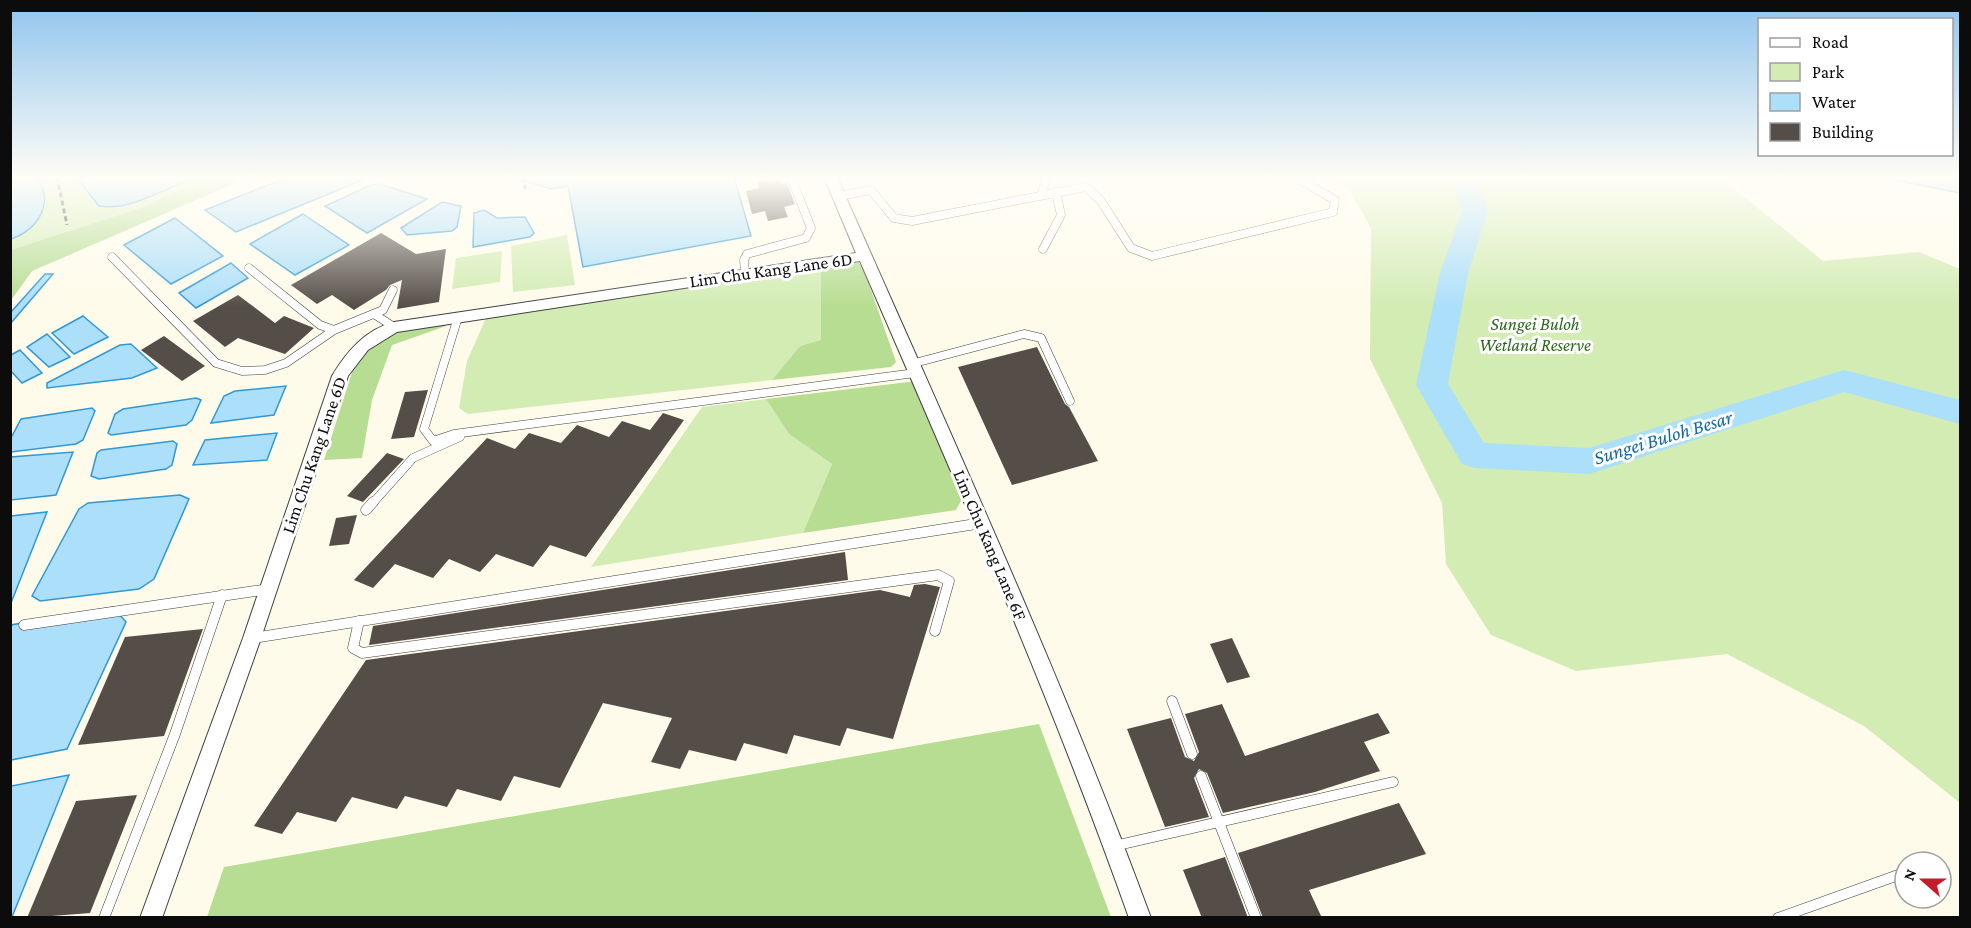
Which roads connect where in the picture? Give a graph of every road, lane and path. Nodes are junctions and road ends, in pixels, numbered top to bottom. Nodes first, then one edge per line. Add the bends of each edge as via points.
1 (66, 220) edge
2 (808, 220) edge
3 (849, 220) edge
4 (1057, 220) edge
5 (1113, 220) edge
6 (1299, 220) edge
7 (67, 225) dead end
8 (1043, 249) dead end
9 (112, 256) dead end
10 (865, 256) junction
11 (249, 268) dead end
12 (745, 274) junction
13 (393, 290) dead end
14 (374, 314) junction
15 (458, 317) junction
16 (394, 327) junction
17 (334, 330) junction
18 (913, 369) junction
19 (1070, 401) dead end
20 (469, 433) junction
21 (366, 510) dead end
22 (982, 523) junction
23 (269, 589) junction
24 (222, 595) junction
25 (359, 621) junction
26 (24, 625) dead end
27 (935, 631) dead end
28 (252, 638) junction
29 (1172, 701) dead end
30 (1192, 754) dead end
31 (1201, 776) dead end
32 (1393, 782) dead end
33 (1218, 822) junction
34 (1114, 846) junction
35 (1893, 877) edge
36 (104, 918) edge
37 (151, 918) edge
38 (1140, 918) edge
39 (1256, 918) edge
40 (1778, 918) edge

1 - 7 path
2 - 12 lane via 811,228 806,237 747,254
3 - 10 street, Lim Chu Kang Lane 6F
4 - 8 lane
5 - 6 lane via 1131,248 1152,256
9 - 17 lane via 216,363 242,371 266,370 286,363
10 - 12 street, Lim Chu Kang Lane 6D
10 - 18 street, Lim Chu Kang Lane 6F
11 - 17 lane via 320,325
12 - 15 street, Lim Chu Kang Lane 6D
13 - 14 lane via 383,310
14 - 16 lane
14 - 17 lane
15 - 16 street, Lim Chu Kang Lane 6D
15 - 20 lane via 424,429 433,441
16 - 23 street, Lim Chu Kang Lane 6D via 365,342 340,376
18 - 19 lane via 1033,334 1041,338
18 - 20 lane
18 - 22 street, Lim Chu Kang Lane 6F
20 - 21 lane via 413,458
22 - 25 lane
22 - 34 street, Lim Chu Kang Lane 6F
23 - 24 lane
23 - 28 street, Lim Chu Kang Lane 6D
24 - 26 lane
24 - 36 lane via 175,734
25 - 27 lane via 353,648 362,653 938,575 950,581
25 - 28 lane
28 - 37 street, Lim Chu Kang Lane 6D
29 - 30 lane
31 - 33 lane
32 - 33 lane
33 - 34 lane
33 - 39 lane
34 - 38 street, Lim Chu Kang Lane 6F
35 - 40 lane

